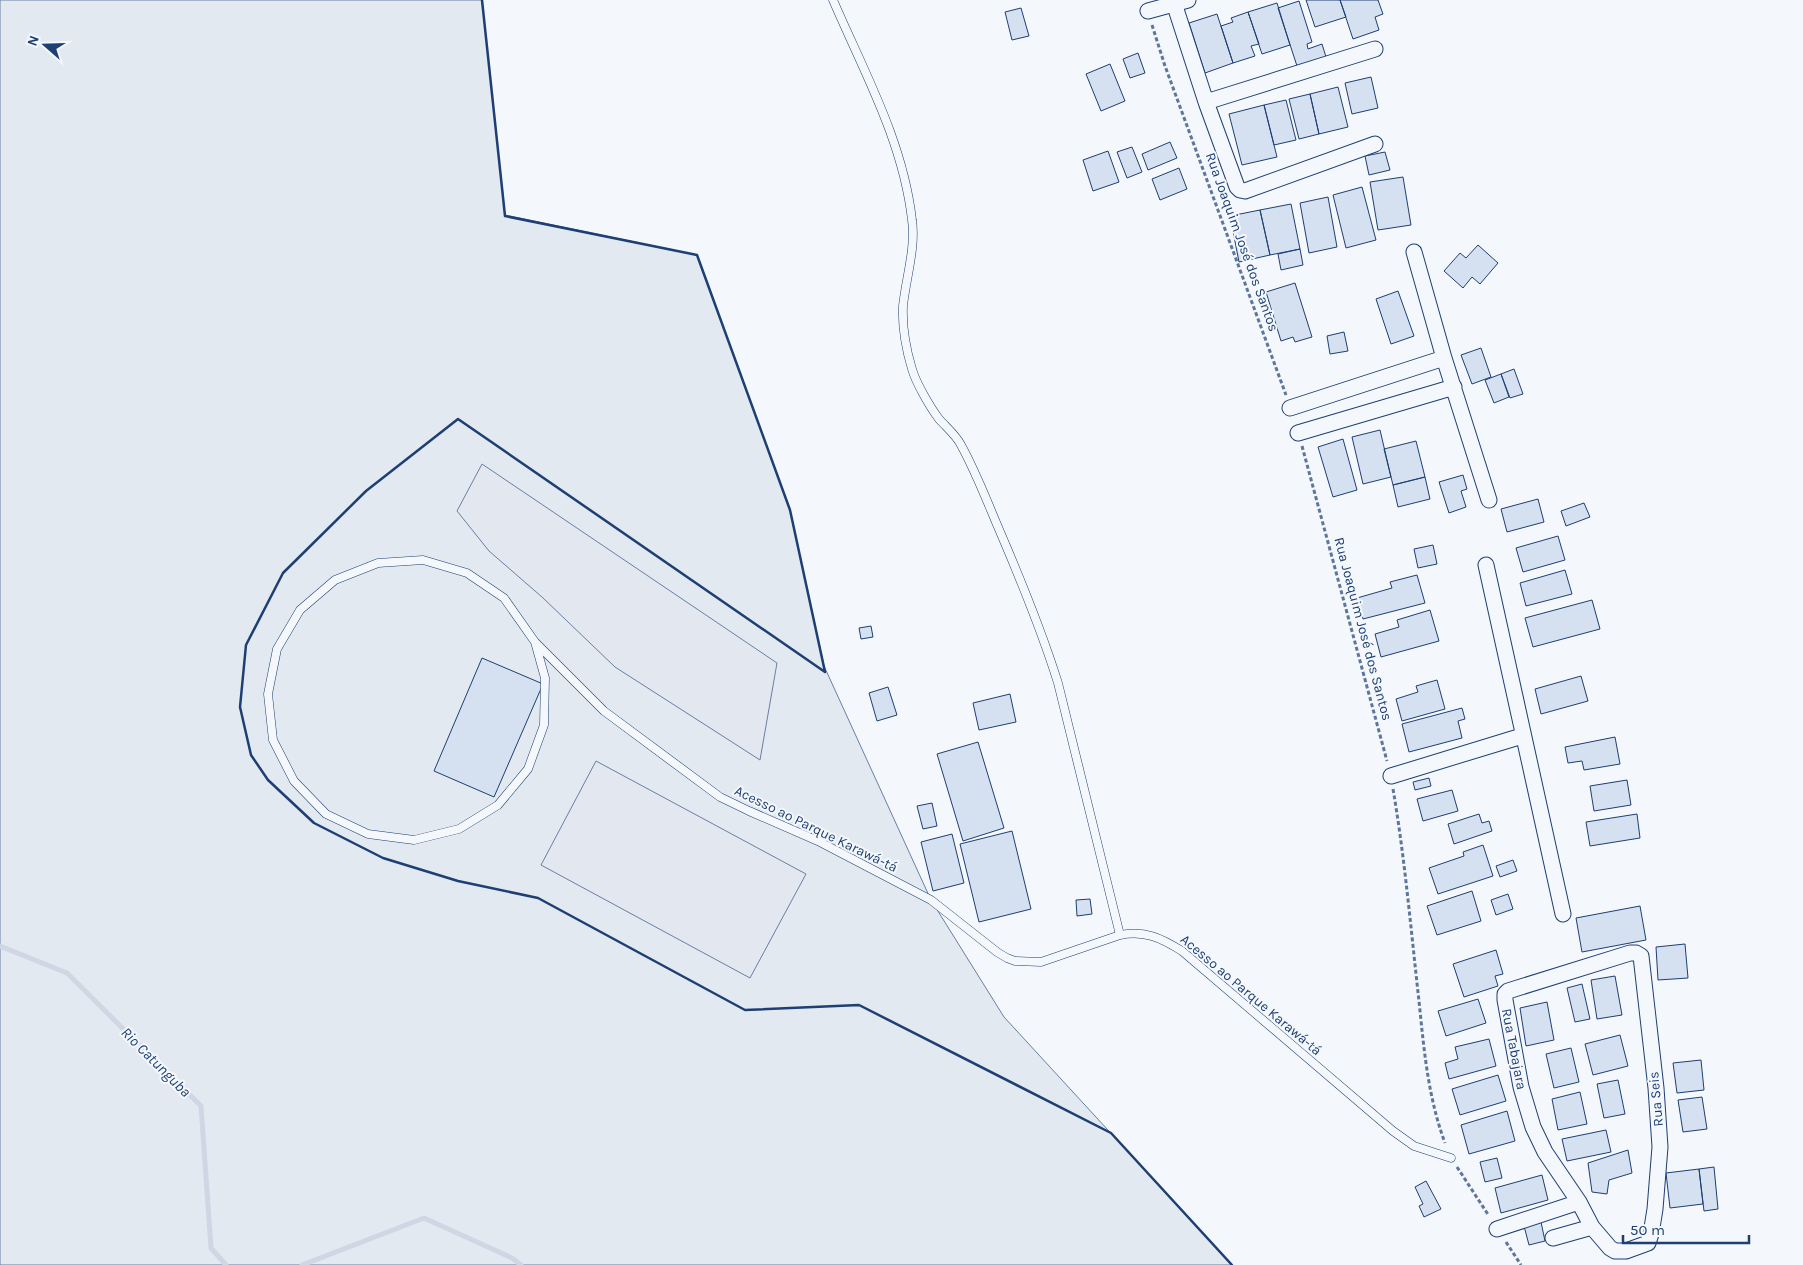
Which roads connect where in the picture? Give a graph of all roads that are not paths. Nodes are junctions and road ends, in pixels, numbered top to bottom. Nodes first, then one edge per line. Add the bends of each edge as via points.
1 (833, 0) edge
2 (1178, 1) edge
3 (1148, 11) road end
4 (1375, 49) dead end
5 (1206, 102) junction
6 (1375, 144) dead end
7 (1414, 252) dead end
8 (1444, 358) junction
9 (1454, 387) junction
10 (1290, 408) road end
11 (1298, 433) road end
12 (1489, 500) dead end
13 (1486, 565) dead end
14 (535, 642) junction
15 (1522, 736) junction
16 (1391, 776) road end
17 (1562, 914) dead end
18 (1120, 936) junction
19 (1641, 956) joint
20 (1451, 1158) road end
21 (1579, 1202) junction
22 (1592, 1228) junction
23 (1497, 1229) road end
24 (1553, 1238) dead end

1 - 18 lane via 894,139 908,186 913,222 903,307 905,345 912,372 938,418 960,442 972,466 1047,648
2 - 3 street
2 - 5 street
4 - 5 street
5 - 6 street via 1237,187 1244,191
7 - 8 street
8 - 9 street
8 - 10 street
9 - 11 street
9 - 12 street
13 - 15 street
14 - 14 lane, Acesso ao Parque Karawá-tá via 545,678 544,725 528,769 498,805 459,829 414,840 368,834 326,814 294,781 273,740 268,694 277,649 300,610 335,580 378,563 423,560 467,573 504,598
14 - 18 lane, Acesso ao Parque Karawá-tá via 604,711 720,797 818,841 931,900 1007,958 1041,962
15 - 16 street
15 - 17 street
18 - 20 lane, Acesso ao Parque Karawá-tá via 1131,933 1149,935 1163,939 1182,951 1393,1131 1414,1146
19 - 21 street, Rua Tabajara via 1630,953 1506,994 1505,1005 1521,1087 1533,1127 1545,1152
19 - 22 street, Rua Seis via 1660,1147 1651,1234 1648,1243 1626,1251 1615,1251
21 - 22 street
21 - 23 street
22 - 24 street

